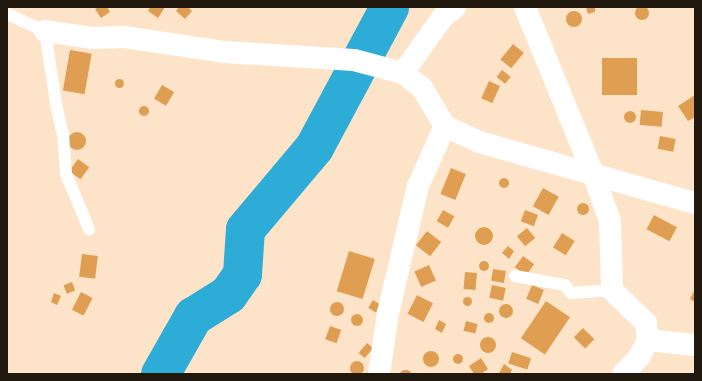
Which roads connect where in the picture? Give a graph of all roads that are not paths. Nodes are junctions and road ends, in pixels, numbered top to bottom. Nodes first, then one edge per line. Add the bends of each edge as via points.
1 (455, 7) edge
2 (525, 7) edge
3 (7, 14) edge
4 (45, 31) junction
5 (403, 73) junction
6 (445, 126) junction
7 (593, 174) junction
8 (695, 203) edge
9 (89, 229) dead end
10 (515, 276) dead end
11 (612, 290) junction
12 (648, 340) junction
13 (695, 345) edge
14 (379, 374) edge
15 (623, 374) edge

1 - 5 street via 442,18
2 - 7 street
3 - 4 lane
4 - 5 street via 93,38 124,36 224,52 354,60
4 - 9 lane via 57,109 64,134 66,174
5 - 6 street via 422,88
6 - 7 street via 479,142
6 - 14 street via 418,186 388,313
7 - 8 street
7 - 11 street via 610,222
10 - 11 lane via 565,285 571,293
11 - 12 street via 646,323
12 - 13 street
12 - 15 street via 640,356

